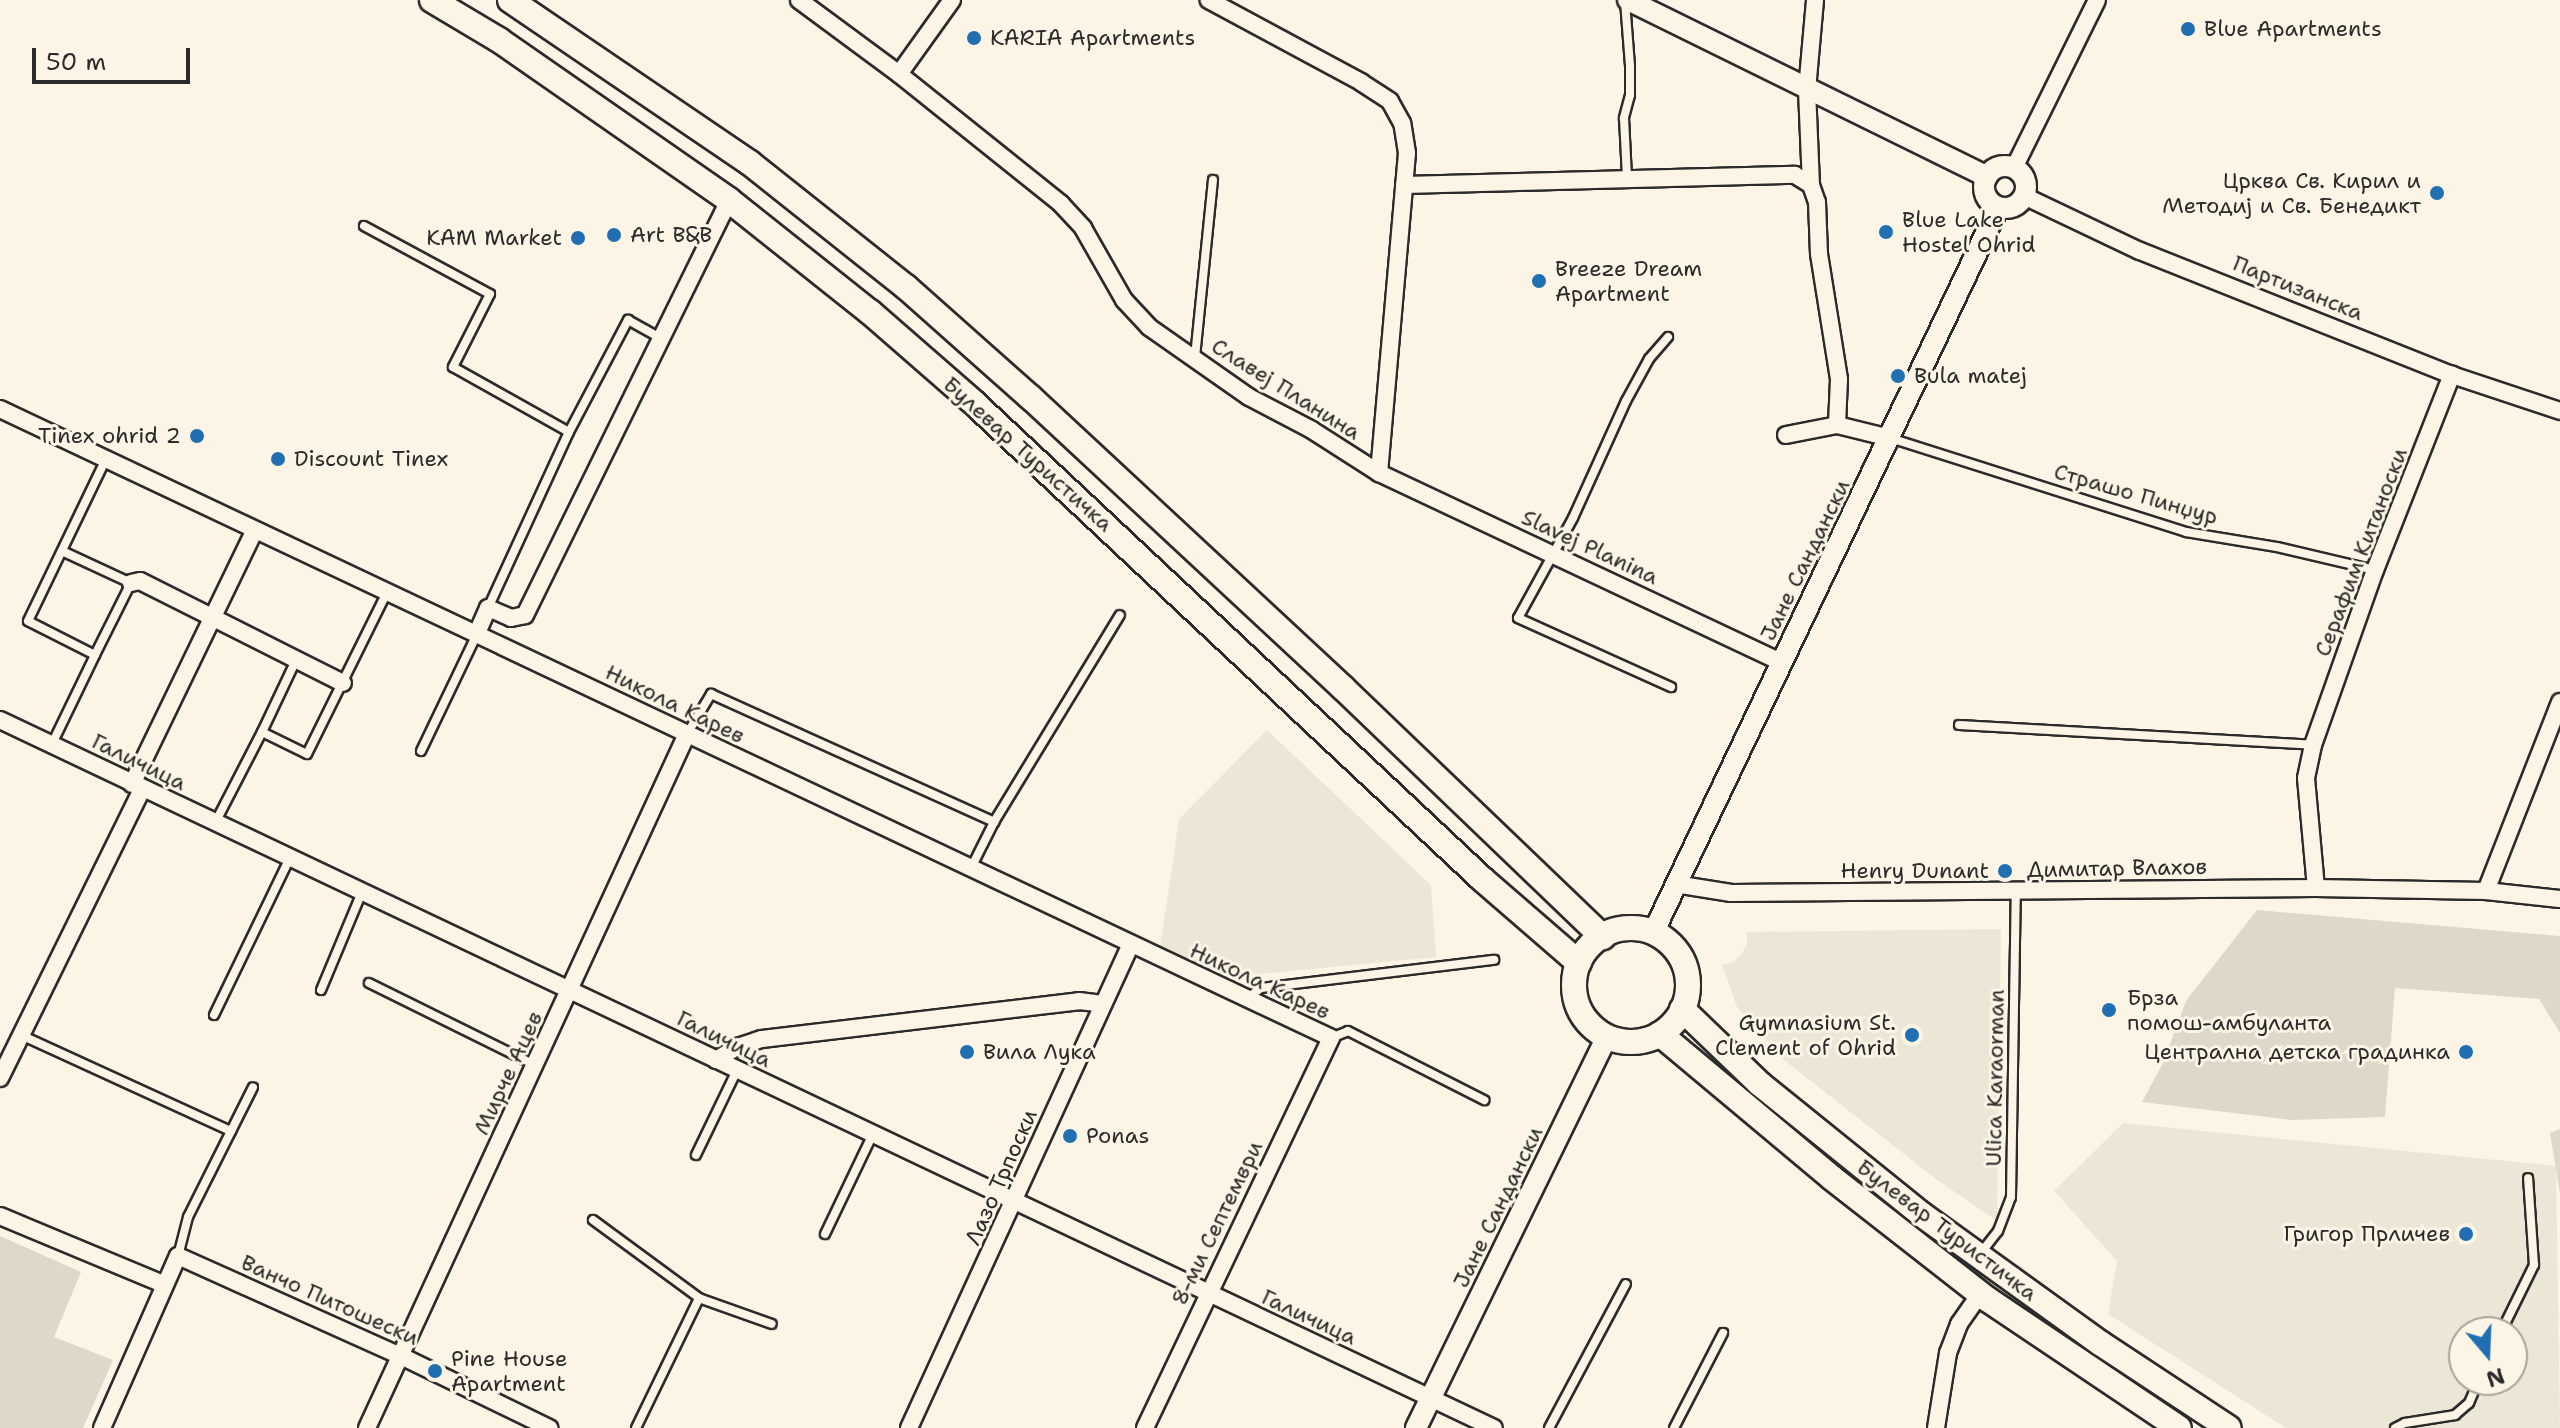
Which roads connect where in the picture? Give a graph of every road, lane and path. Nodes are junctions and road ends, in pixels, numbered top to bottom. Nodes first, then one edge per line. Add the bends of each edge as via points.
1 (432, 0) edge
2 (510, 0) edge
3 (799, 0) edge
4 (952, 0) edge
5 (1209, 0) edge
6 (1626, 0) edge
7 (1815, 0) edge
8 (2097, 0) edge
9 (899, 74) junction
10 (1807, 90) junction
11 (2014, 168) junction
12 (1987, 177) junction
13 (1627, 178) junction
14 (1213, 180) dead end
15 (1404, 185) junction
16 (1811, 185) junction
17 (2024, 196) junction
18 (729, 200) junction
19 (1998, 208) junction
20 (364, 226) dead end
21 (1668, 337) dead end
22 (661, 338) junction
23 (1195, 358) junction
24 (2452, 375) junction
25 (0, 409) edge
26 (2560, 411) edge
27 (1837, 425) junction
28 (569, 432) junction
29 (1786, 435) dead end
30 (1890, 438) junction
31 (106, 458) junction
32 (1379, 473) junction
33 (255, 530) junction
34 (62, 551) junction
35 (1552, 553) junction
36 (2375, 570) junction
37 (131, 583) junction
38 (388, 591) junction
39 (488, 608) junction
40 (1120, 615) dead end
41 (213, 618) junction
42 (477, 633) junction
43 (95, 655) junction
44 (297, 660) junction
45 (1782, 663) junction
46 (343, 683) junction
47 (1671, 687) dead end
48 (2560, 702) edge
49 (0, 720) edge
50 (1959, 725) dead end
51 (262, 732) junction
52 (687, 734) junction
53 (52, 744) junction
54 (2313, 745) junction
55 (421, 751) dead end
56 (137, 787) junction
57 (994, 822) junction
58 (215, 823) junction
59 (290, 858) junction
60 (971, 868) junction
61 (1675, 884) junction
62 (2316, 888) junction
63 (2486, 891) junction
64 (362, 892) junction
65 (2016, 892) junction
66 (2560, 899) edge
67 (1653, 933) junction
68 (1603, 937) junction
69 (1131, 944) junction
70 (1494, 960) dead end
71 (1579, 963) junction
72 (369, 983) dead end
73 (321, 990) dead end
74 (571, 990) junction
75 (1247, 999) junction
76 (1103, 1004) junction
77 (1682, 1009) junction
78 (214, 1015) dead end
79 (1660, 1034) junction
80 (21, 1035) junction
81 (1607, 1036) junction
82 (1331, 1038) junction
83 (716, 1060) junction
84 (536, 1065) junction
85 (737, 1070) junction
86 (0, 1078) edge
87 (253, 1087) dead end
88 (1484, 1100) dead end
89 (231, 1131) junction
90 (873, 1134) junction
91 (696, 1155) dead end
92 (2528, 1178) dead end
93 (1015, 1201) junction
94 (0, 1216) edge
95 (593, 1220) dead end
96 (825, 1234) dead end
97 (178, 1256) junction
98 (1979, 1256) junction
99 (163, 1284) junction
100 (1626, 1284) dead end
101 (1207, 1293) junction
102 (1980, 1294) junction
103 (699, 1298) junction
104 (2509, 1316) edge
105 (772, 1324) dead end
106 (1723, 1333) dead end
107 (401, 1356) junction
108 (2472, 1396) edge
109 (1429, 1397) junction
110 (107, 1427) edge
111 (367, 1428) edge
112 (549, 1428) edge
113 (636, 1428) edge
114 (909, 1428) edge
115 (1145, 1428) edge
116 (1416, 1428) edge
117 (1494, 1428) edge
118 (1549, 1428) edge
119 (1674, 1428) edge
120 (1936, 1428) edge
121 (2179, 1428) edge
122 (2229, 1428) edge
123 (2395, 1428) edge

1 - 18 main road, Булевар Туристичка via 511,48
2 - 68 main road, Булевар Туристичка via 750,163 906,287 1343,688
3 - 9 street, Славеј Планина
4 - 9 street
5 - 15 street, Славеј Планина via 1390,101 1402,123 1407,153
6 - 10 street
6 - 13 lane
7 - 10 street
8 - 11 street
9 - 23 street, Славеј Планина via 1061,204 1083,228 1124,300 1149,327
10 - 12 street
10 - 16 street
11 - 12 street via 2002,166
11 - 17 street via 2026,183
12 - 19 street via 1985,195
13 - 15 street
13 - 16 street via 1795,175
14 - 23 lane
15 - 32 street, Славеј Планина
16 - 27 street via 1839,379
17 - 19 street via 2011,208
17 - 24 street, Партизанска via 2140,251
18 - 22 street
18 - 71 main road, Булевар Туристичка via 972,401 1482,879
19 - 30 street, Јане Сандански
20 - 28 lane via 490,294 453,367
21 - 35 lane via 1626,401
22 - 28 lane via 628,320
22 - 39 street via 525,615 511,618
23 - 32 street, Славеј Планина via 1249,397
24 - 26 street, Партизанска
24 - 36 street, Серафим Китаноски
25 - 31 street, Никола Карев
27 - 29 street
27 - 30 street
28 - 39 lane
30 - 36 lane, Страшо Пинџур via 2186,532
30 - 45 street, Јане Сандански
31 - 33 street, Никола Карев
31 - 34 lane
32 - 35 street, Slavej Planina
33 - 38 street, Никола Карев
33 - 41 street
34 - 37 lane
34 - 43 lane via 28,621
35 - 45 street, Slavej Planina
35 - 47 lane via 1518,618
36 - 54 street, Серафим Китаноски
37 - 41 street via 140,581
37 - 43 lane
38 - 42 street, Никола Карев
38 - 46 lane
39 - 42 street
40 - 57 lane
41 - 44 street
41 - 56 street
42 - 52 street, Никола Карев
42 - 55 lane
43 - 53 lane
44 - 46 street
44 - 51 lane
45 - 61 street, Јане Сандански
46 - 51 lane via 307,754
48 - 63 street
49 - 53 street, Галичица
50 - 54 lane
51 - 58 lane
52 - 57 lane via 711,694
52 - 60 street, Никола Карев
52 - 74 street, Мирче Ацев
53 - 56 street, Галичица
54 - 62 street, Серафим Китаноски via 2306,778
56 - 58 street, Галичица
56 - 80 street
57 - 60 lane
58 - 59 street, Галичица
59 - 64 street, Галичица
59 - 78 lane
60 - 69 street, Никола Карев
61 - 65 street, Димитар Влахов via 1731,893
61 - 67 street, Јане Сандански
62 - 63 street, Димитар Влахов
62 - 65 street, Димитар Влахов
63 - 66 street, Димитар Влахов
64 - 73 lane
64 - 74 street, Галичица
65 - 98 lane, Ulica Karaorman via 2011,1197 1998,1231
67 - 68 main road via 1619,930
67 - 77 main road via 1678,953 1687,973 1688,996
68 - 71 main road
69 - 75 street, Никола Карев
69 - 76 street, Лазо Трпоски
70 - 75 lane via 1261,988
71 - 81 main road via 1575,998 1584,1018
72 - 84 lane
74 - 83 street, Галичица
74 - 84 street, Мирче Ацев
75 - 82 street, Никола Карев
76 - 83 street via 1079,1001 762,1039
76 - 93 street, Лазо Трпоски
77 - 79 main road
77 - 98 main road, Булевар Туристичка via 1760,1084
79 - 81 main road via 1621,1042
79 - 102 main road, Булевар Туристичка
80 - 86 street
80 - 89 lane
81 - 109 street, Јане Сандански
82 - 88 lane via 1348,1031
82 - 101 street, 8-ми Септември
83 - 85 street, Галичица
84 - 107 street, Мирче Ацев
85 - 90 street, Галичица
85 - 91 lane
87 - 89 lane
89 - 97 lane via 188,1217
90 - 93 street, Галичица
90 - 96 lane
92 - 104 lane via 2534,1265
93 - 101 street, Галичица
93 - 114 street, Лазо Трпоски
94 - 99 street
95 - 103 lane
97 - 99 street
97 - 107 street, Ванчо Питошески
98 - 122 main road, Булевар Туристичка
99 - 110 street
100 - 118 lane
101 - 109 street, Галичица
101 - 115 street, 8-ми Септември
102 - 120 street via 1959,1324 1948,1353
102 - 121 main road, Булевар Туристичка
103 - 105 lane
103 - 113 lane
106 - 119 lane
107 - 111 street, Мирче Ацев
107 - 112 street, Ванчо Питошески
108 - 123 lane via 2455,1415
109 - 116 street, Јане Сандански
109 - 117 street

